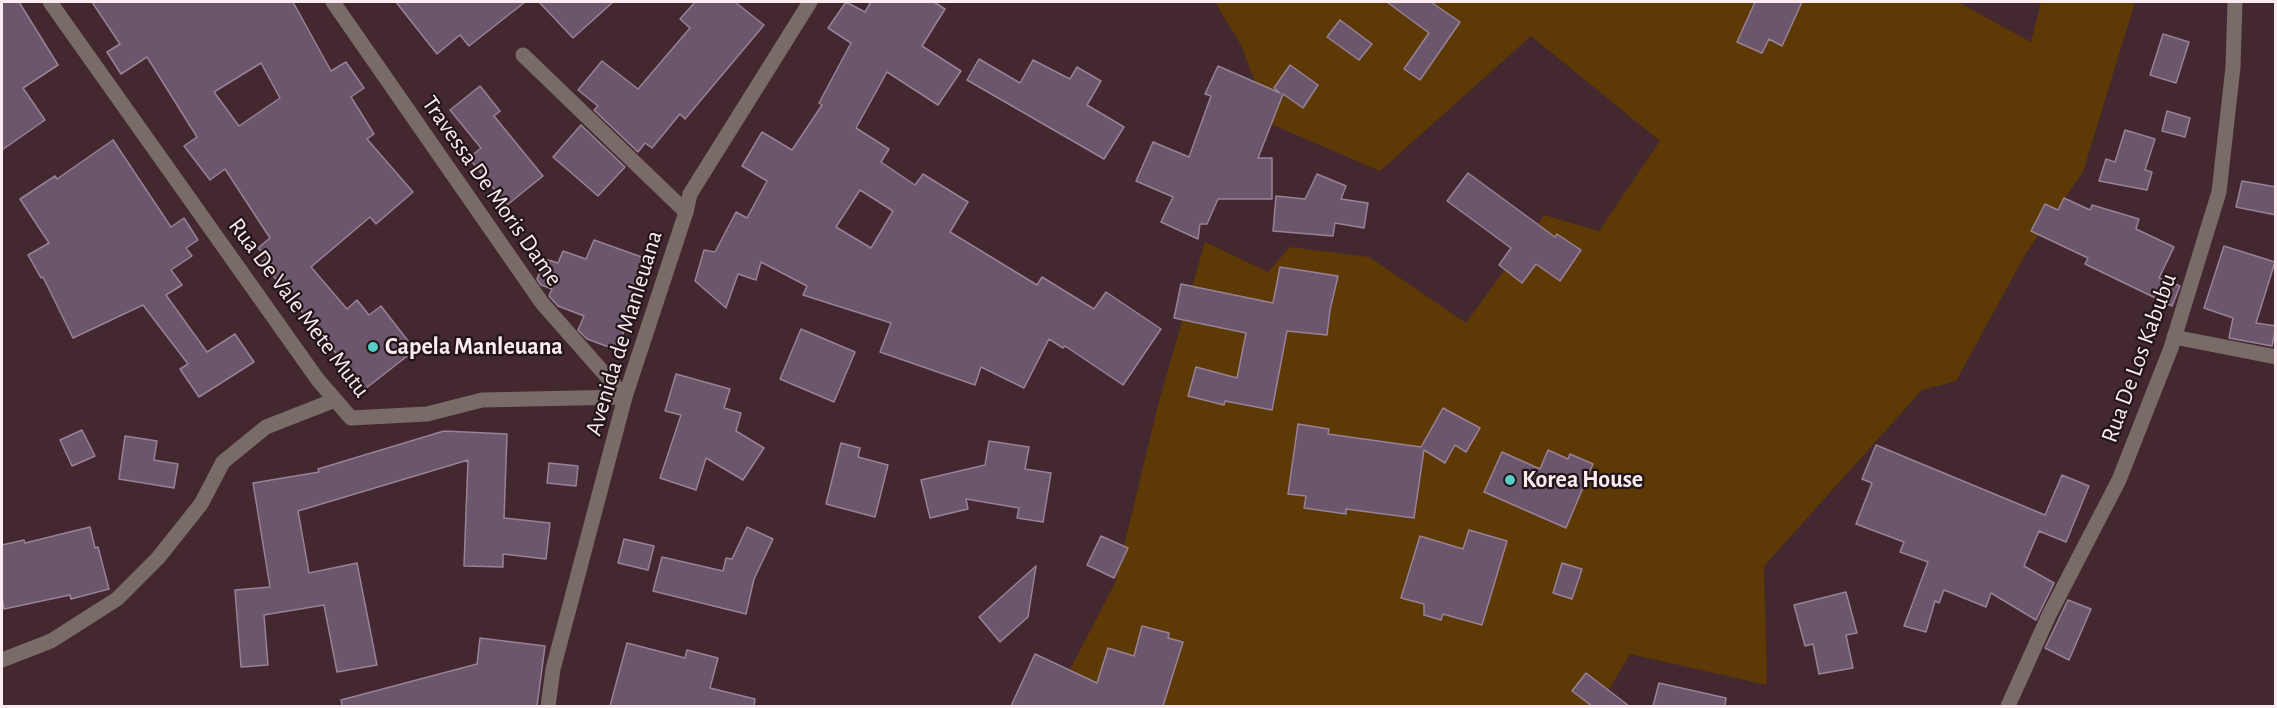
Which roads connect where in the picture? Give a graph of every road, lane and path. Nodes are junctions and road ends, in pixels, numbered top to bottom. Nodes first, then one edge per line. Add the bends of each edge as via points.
1 (50, 2) edge
2 (333, 2) edge
3 (810, 2) edge
4 (2235, 2) edge
5 (523, 55) dead end
6 (686, 212) junction
7 (2174, 337) junction
8 (2276, 357) edge
9 (625, 397) junction
10 (335, 400) junction
11 (2, 660) edge
12 (548, 706) edge
13 (2008, 706) edge

1 - 10 street, Rua De Vale Mete Mutu
2 - 9 street, Travessa De Moris Dame via 542,303
3 - 6 street, Avenida de Manleuana via 690,194
4 - 7 street, Rua De Los Kabubu via 2233,67 2219,192
5 - 6 street
6 - 9 street, Avenida de Manleuana
7 - 8 street
7 - 13 street, Rua De Los Kabubu via 2119,480 2049,615
9 - 10 street, Rua De Vale Mete Mutu via 482,400 427,414 351,418
9 - 12 street, Avenida de Manleuana via 553,669
10 - 11 street via 266,427 223,462 201,504 158,558 117,599 51,641

